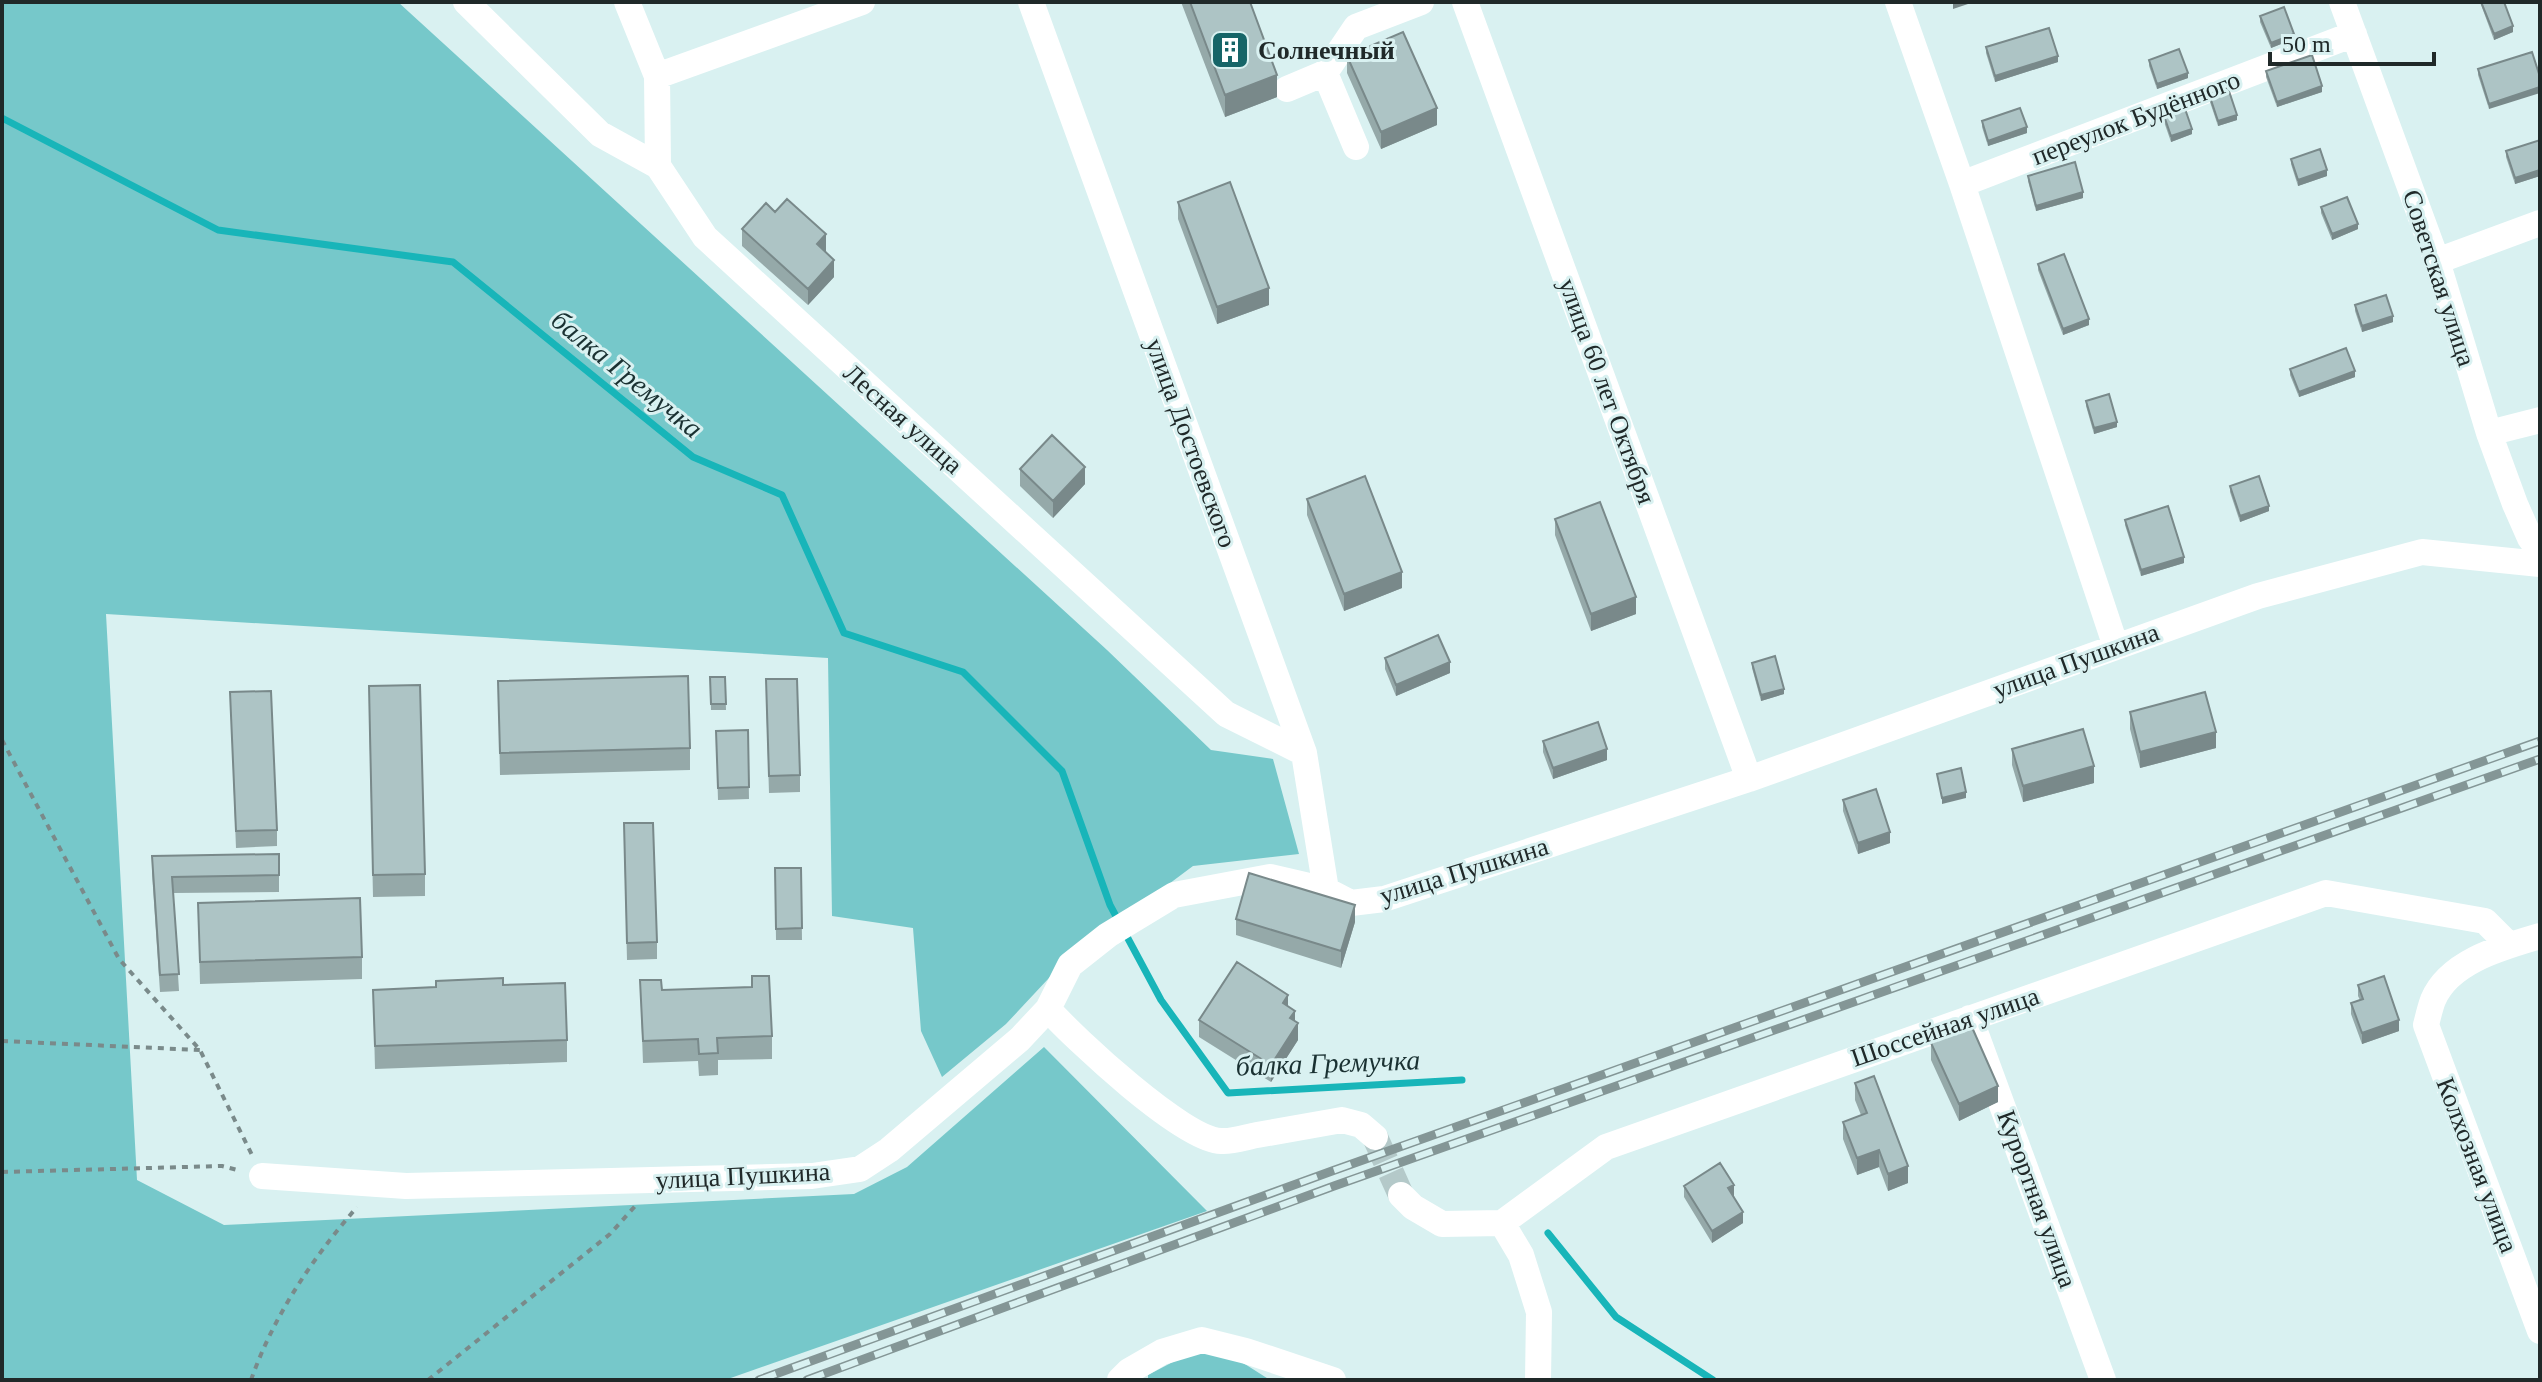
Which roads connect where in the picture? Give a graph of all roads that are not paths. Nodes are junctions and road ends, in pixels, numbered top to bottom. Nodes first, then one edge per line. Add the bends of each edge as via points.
1 (466, 2) edge
2 (627, 2) edge
3 (862, 2) edge
4 (1031, 2) edge
5 (1421, 2) edge
6 (1465, 2) edge
7 (1898, 2) edge
8 (2342, 2) edge
9 (2354, 34) junction
10 (1325, 73) junction
11 (657, 76) junction
12 (1287, 89) dead end
13 (1356, 147) dead end
14 (658, 166) junction
15 (1962, 184) junction
16 (2540, 223) edge
17 (2437, 261) junction
18 (2540, 420) edge
19 (2489, 433) junction
20 (2540, 552) edge
21 (2540, 564) edge
22 (2116, 647) junction
23 (1304, 753) junction
24 (1749, 779) junction
25 (1326, 890) junction
26 (2540, 936) edge
27 (2509, 945) junction
28 (1048, 1009) junction
29 (1970, 1018) junction
30 (1375, 1137) tunnel mouth
31 (262, 1176) road end
32 (1401, 1195) tunnel mouth
33 (1502, 1223) junction
34 (2540, 1331) edge
35 (1127, 1377) edge
36 (1333, 1380) edge
37 (1538, 1380) edge
38 (2103, 1380) edge

1 - 14 street via 600,134
2 - 11 street
3 - 11 street
4 - 23 street, улица Достоевского
5 - 10 street via 1356,27
6 - 24 street, улица 60 лет Октября
7 - 15 street
8 - 9 street, Советская улица
9 - 15 street, переулок Будённого
9 - 17 street, Советская улица
10 - 12 street
10 - 13 street
11 - 14 street
14 - 23 street, Лесная улица via 705,237 1226,714
15 - 22 street
16 - 17 street
17 - 19 street, Советская улица
18 - 19 street
19 - 20 street, Советская улица via 2515,504
21 - 22 street, улица Пушкина via 2422,552 2258,596
22 - 24 street, улица Пушкина
23 - 25 street, улица Достоевского
24 - 25 street, улица Пушкина via 1384,899 1351,903
25 - 28 street, улица Пушкина via 1270,877 1174,895 1070,965
26 - 27 street
27 - 29 street, Шоссейная улица via 2485,921 2326,893
27 - 34 street, Колхозная улица via 2451,976 2433,998 2426,1025
28 - 30 street via 1118,1074 1201,1135 1221,1142 1342,1120 1361,1125
28 - 31 street, улица Пушкина via 1020,1039 860,1169 812,1176 406,1186
29 - 33 street, Шоссейная улица via 1606,1147
29 - 38 street, Курортная улица
32 - 33 street via 1442,1224
33 - 37 street via 1521,1255 1539,1312
35 - 36 street via 1162,1352 1202,1340

